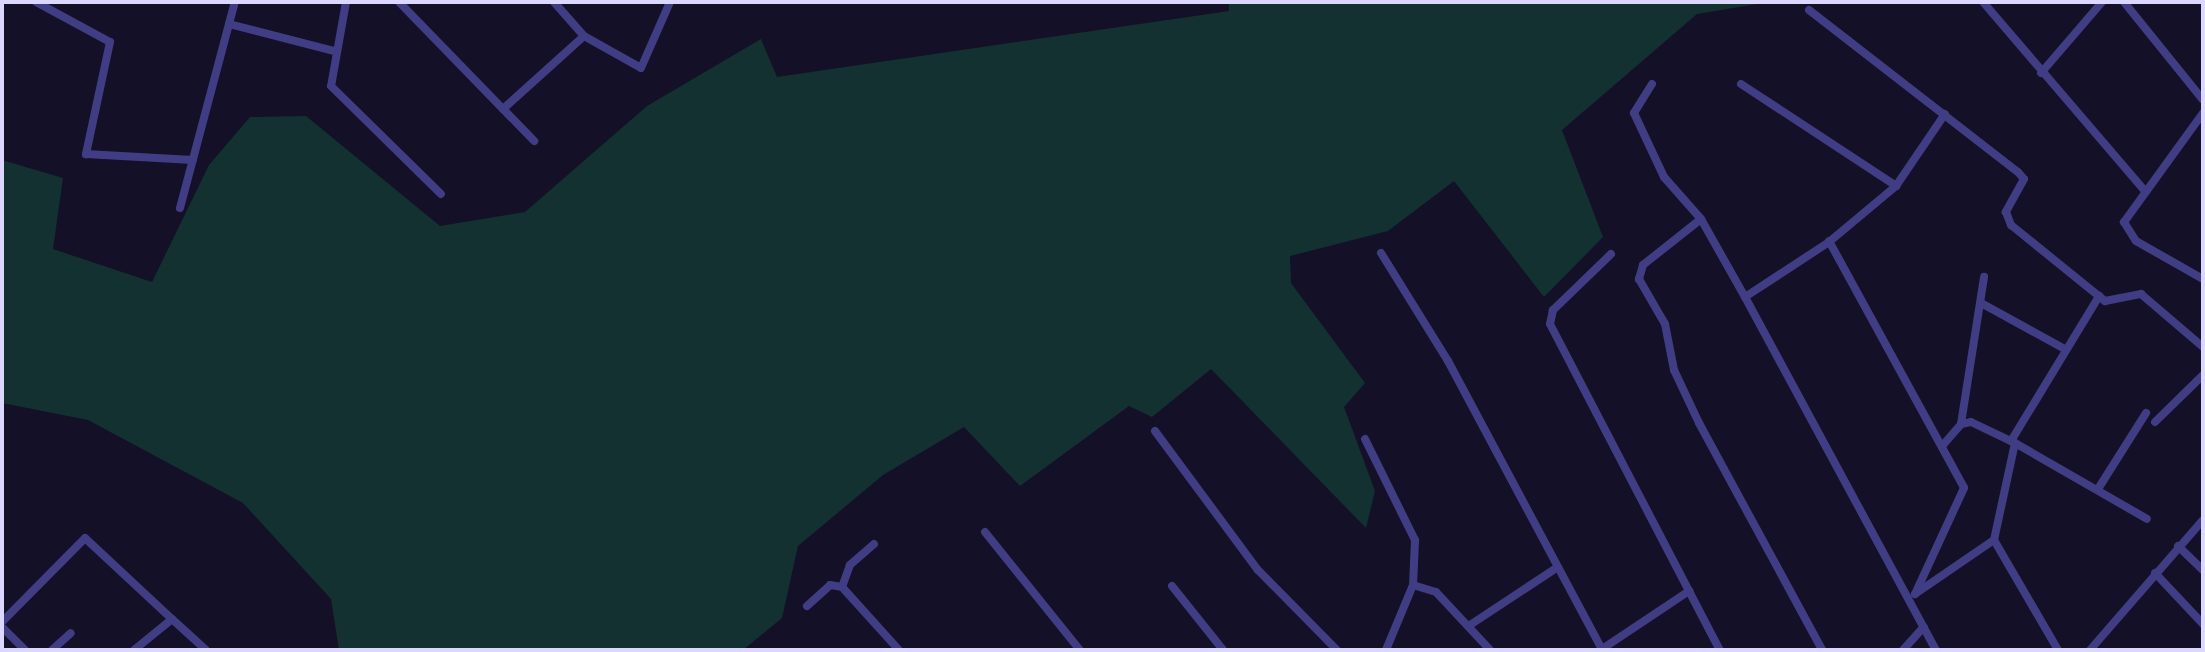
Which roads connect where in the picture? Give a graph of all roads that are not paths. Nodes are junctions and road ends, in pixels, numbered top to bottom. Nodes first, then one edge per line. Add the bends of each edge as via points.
1 (36, 2) edge
2 (235, 2) edge
3 (346, 2) edge
4 (399, 2) edge
5 (554, 2) edge
6 (670, 2) edge
7 (1983, 2) edge
8 (2102, 2) edge
9 (2124, 2) edge
10 (1809, 10) dead end
11 (229, 24) junction
12 (584, 36) junction
13 (334, 51) junction
14 (2041, 73) junction
15 (1652, 84) dead end
16 (1741, 84) dead end
17 (2203, 100) edge
18 (503, 109) junction
19 (2203, 113) edge
20 (1945, 114) junction
21 (534, 141) dead end
22 (193, 160) junction
23 (1896, 186) junction
24 (2146, 192) junction
25 (441, 194) dead end
26 (180, 208) dead end
27 (1701, 219) junction
28 (1829, 241) junction
29 (1381, 253) dead end
30 (1611, 254) dead end
31 (1984, 277) dead end
32 (2203, 279) edge
33 (2099, 296) junction
34 (1745, 297) junction
35 (1981, 303) junction
36 (2203, 347) edge
37 (2063, 348) junction
38 (2203, 375) edge
39 (2146, 413) dead end
40 (2155, 422) dead end
41 (1961, 424) junction
42 (1155, 431) dead end
43 (1365, 439) dead end
44 (2013, 442) junction
45 (1943, 445) junction
46 (2098, 489) junction
47 (2147, 519) dead end
48 (2203, 520) edge
49 (985, 532) dead end
50 (1994, 540) junction
51 (874, 544) dead end
52 (2178, 546) junction
53 (1558, 567) junction
54 (2203, 570) edge
55 (2155, 573) junction
56 (1413, 585) junction
57 (1172, 586) dead end
58 (842, 587) junction
59 (1689, 591) junction
60 (1915, 594) junction
61 (1909, 602) junction
62 (807, 606) dead end
63 (172, 619) junction
64 (2203, 624) edge
65 (2, 625) edge
66 (1470, 625) junction
67 (1924, 627) junction
68 (71, 633) dead end
69 (1602, 649) edge
70 (25, 650) edge
71 (52, 650) edge
72 (134, 650) edge
73 (206, 650) edge
74 (899, 650) edge
75 (1080, 650) edge
76 (1223, 650) edge
77 (1337, 650) edge
78 (1386, 650) edge
79 (1490, 650) edge
80 (1720, 650) edge
81 (1822, 650) edge
82 (1903, 650) edge
83 (1936, 650) edge
84 (2058, 650) edge
85 (2090, 650) edge

1 - 22 street via 110,42 86,154
2 - 11 street
3 - 13 street
4 - 18 street
5 - 12 street
6 - 12 street via 641,68
7 - 14 street
8 - 14 street
9 - 17 street
10 - 20 street
11 - 13 street
11 - 22 street
12 - 18 street
13 - 25 street via 331,86
14 - 24 street
15 - 27 street via 1635,105 1636,118 1670,188
16 - 23 street
18 - 21 street
19 - 24 street
20 - 23 street
20 - 33 street via 2024,179 2006,212 2011,225
22 - 26 street
23 - 28 street
24 - 32 street via 2124,229
27 - 34 street
27 - 81 street via 1643,265 1639,279 1665,324 1674,370 1699,423
28 - 34 street
28 - 45 street
29 - 53 street
30 - 59 street via 1553,310 1550,324
31 - 35 street
33 - 36 street via 2114,304 2134,293 2147,297
33 - 37 street
34 - 61 street
35 - 37 street
35 - 41 street
37 - 44 street
38 - 40 street
39 - 46 street
41 - 44 street via 1971,422
41 - 45 street
42 - 77 street via 1258,570
43 - 56 street via 1415,540
44 - 46 street
44 - 50 street
45 - 60 street via 1964,488
46 - 47 street
48 - 52 street
49 - 75 street
50 - 60 street
50 - 84 street
51 - 58 street via 850,565
52 - 54 street
52 - 55 street
53 - 66 street
53 - 69 street
55 - 64 street
55 - 85 street
56 - 66 street via 1436,592
56 - 78 street
57 - 76 street
58 - 62 street via 830,585
58 - 74 street
59 - 69 street
59 - 80 street
60 - 61 street
61 - 67 street
63 - 65 street via 85,538
63 - 72 street
63 - 73 street
65 - 70 street
66 - 79 street
67 - 82 street
67 - 83 street
68 - 71 street

